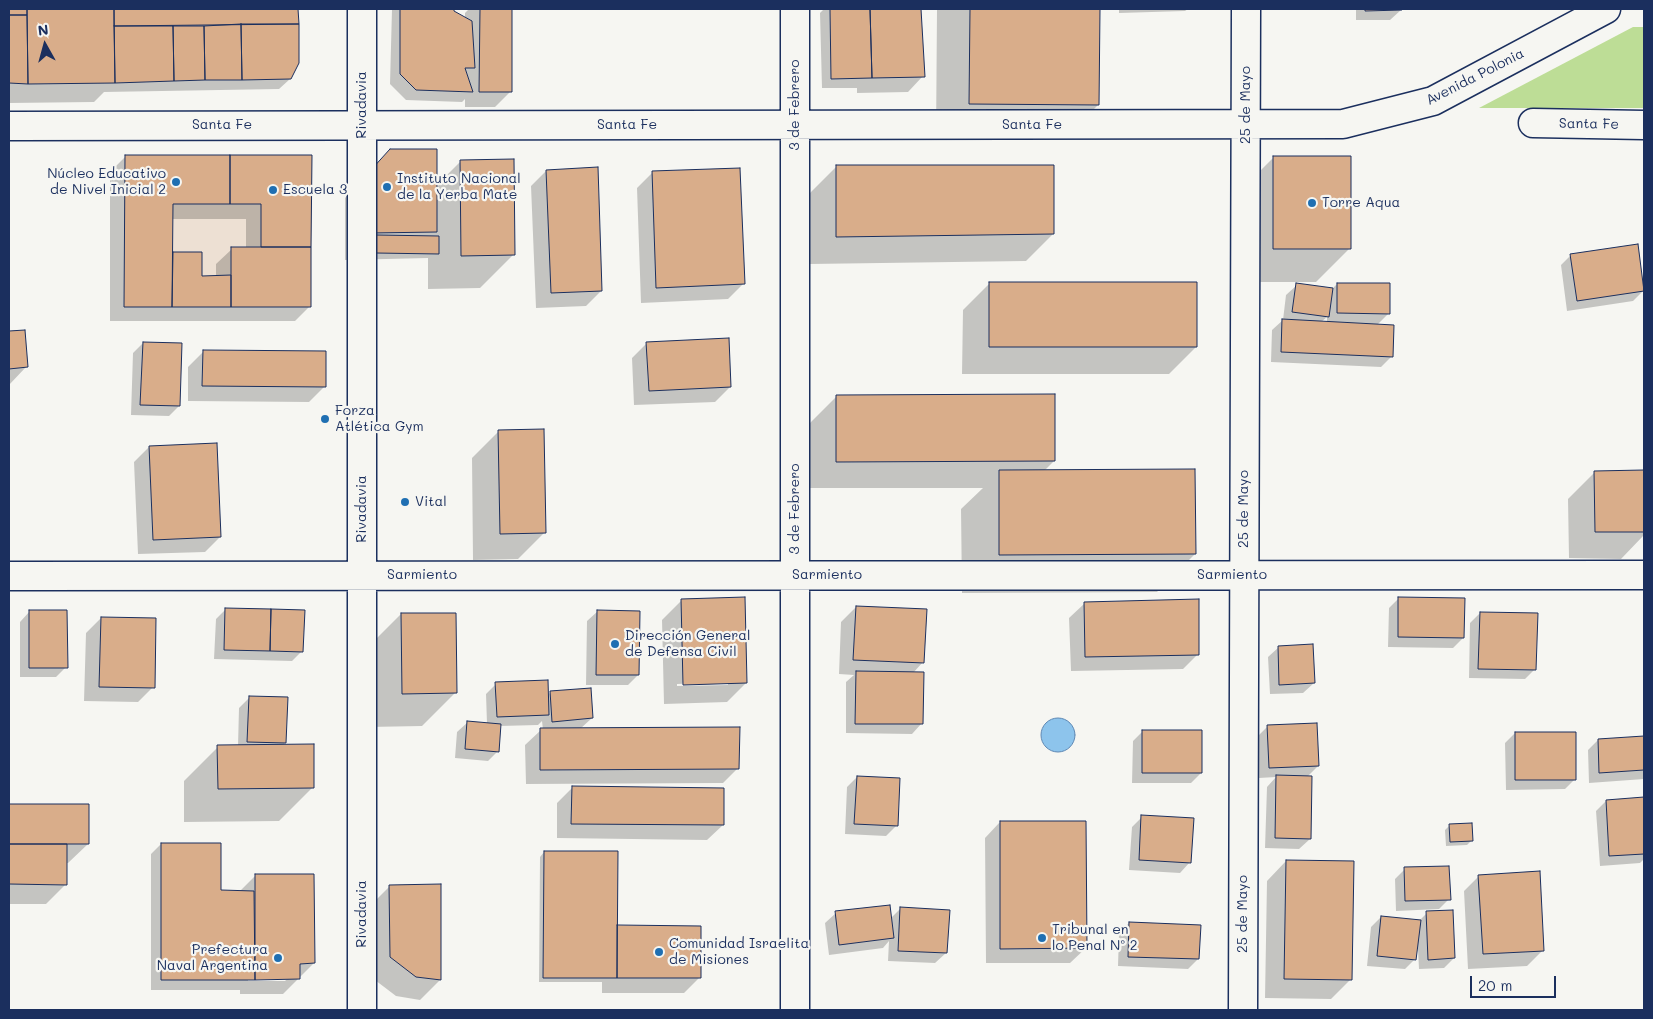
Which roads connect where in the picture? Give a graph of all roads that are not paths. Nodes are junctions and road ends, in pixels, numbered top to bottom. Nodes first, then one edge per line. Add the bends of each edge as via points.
1 (362, 9) edge
2 (795, 9) edge
3 (1246, 9) edge
4 (1606, 9) edge
5 (1533, 123) dead end
6 (1644, 124) edge
7 (362, 125) junction
8 (795, 125) junction
9 (1246, 125) junction
10 (9, 126) edge
11 (795, 575) junction
12 (1244, 575) junction
13 (1644, 575) edge
14 (9, 576) edge
15 (362, 576) junction
16 (362, 1010) edge
17 (795, 1010) edge
18 (1243, 1010) edge

1 - 7 street, Rivadavia
2 - 8 street, 3 de Febrero
3 - 9 street, 25 de Mayo
4 - 9 street, Avenida Polonia via 1433,101 1343,124
5 - 6 street, Santa Fe
7 - 8 street, Santa Fe
7 - 10 street, Santa Fe
7 - 15 street, Rivadavia
8 - 9 street, Santa Fe
8 - 11 street, 3 de Febrero
9 - 12 street, 25 de Mayo
11 - 12 street, Sarmiento
11 - 15 street, Sarmiento
11 - 17 street, 3 de Febrero
12 - 13 street, Sarmiento
12 - 18 street, 25 de Mayo
14 - 15 street, Sarmiento
15 - 16 street, Rivadavia

